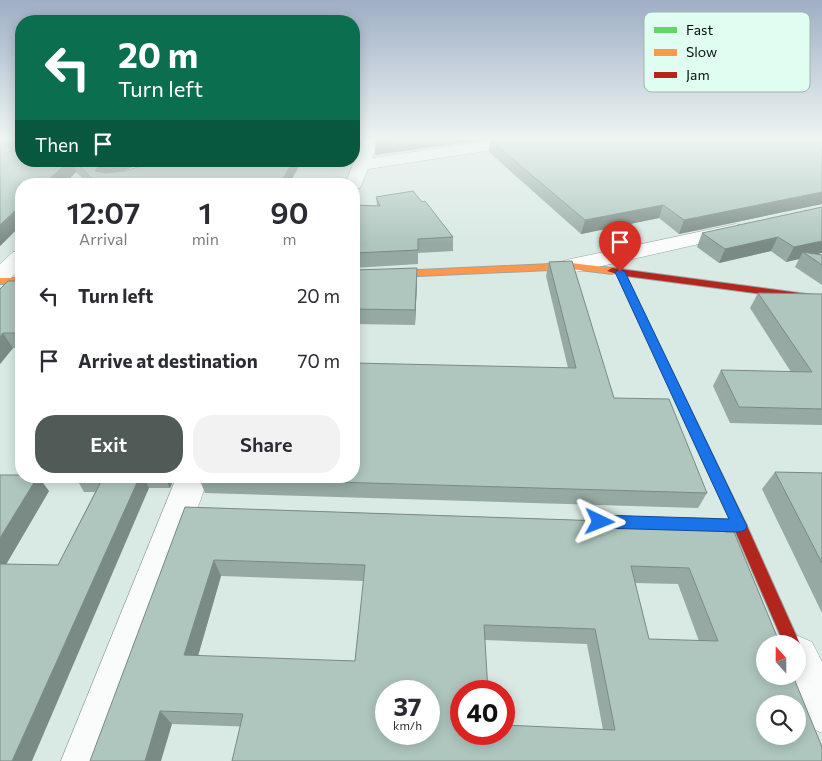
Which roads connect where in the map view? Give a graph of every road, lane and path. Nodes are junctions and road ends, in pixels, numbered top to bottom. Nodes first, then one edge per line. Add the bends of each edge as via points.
1 (754, 226) edge
2 (15, 262) edge
3 (572, 266) junction
4 (620, 272) junction
5 (0, 276) edge
6 (360, 276) edge
7 (0, 280) edge
8 (15, 281) edge
9 (822, 298) edge
10 (188, 497) edge
11 (670, 524) edge
12 (740, 526) junction
13 (788, 635) edge
14 (806, 674) edge
15 (822, 711) edge
16 (84, 761) edge

1 - 3 street
2 - 5 street
3 - 4 street
3 - 6 street
4 - 9 street
4 - 12 street
7 - 8 street
10 - 16 street
11 - 12 street
12 - 13 street
14 - 15 street

